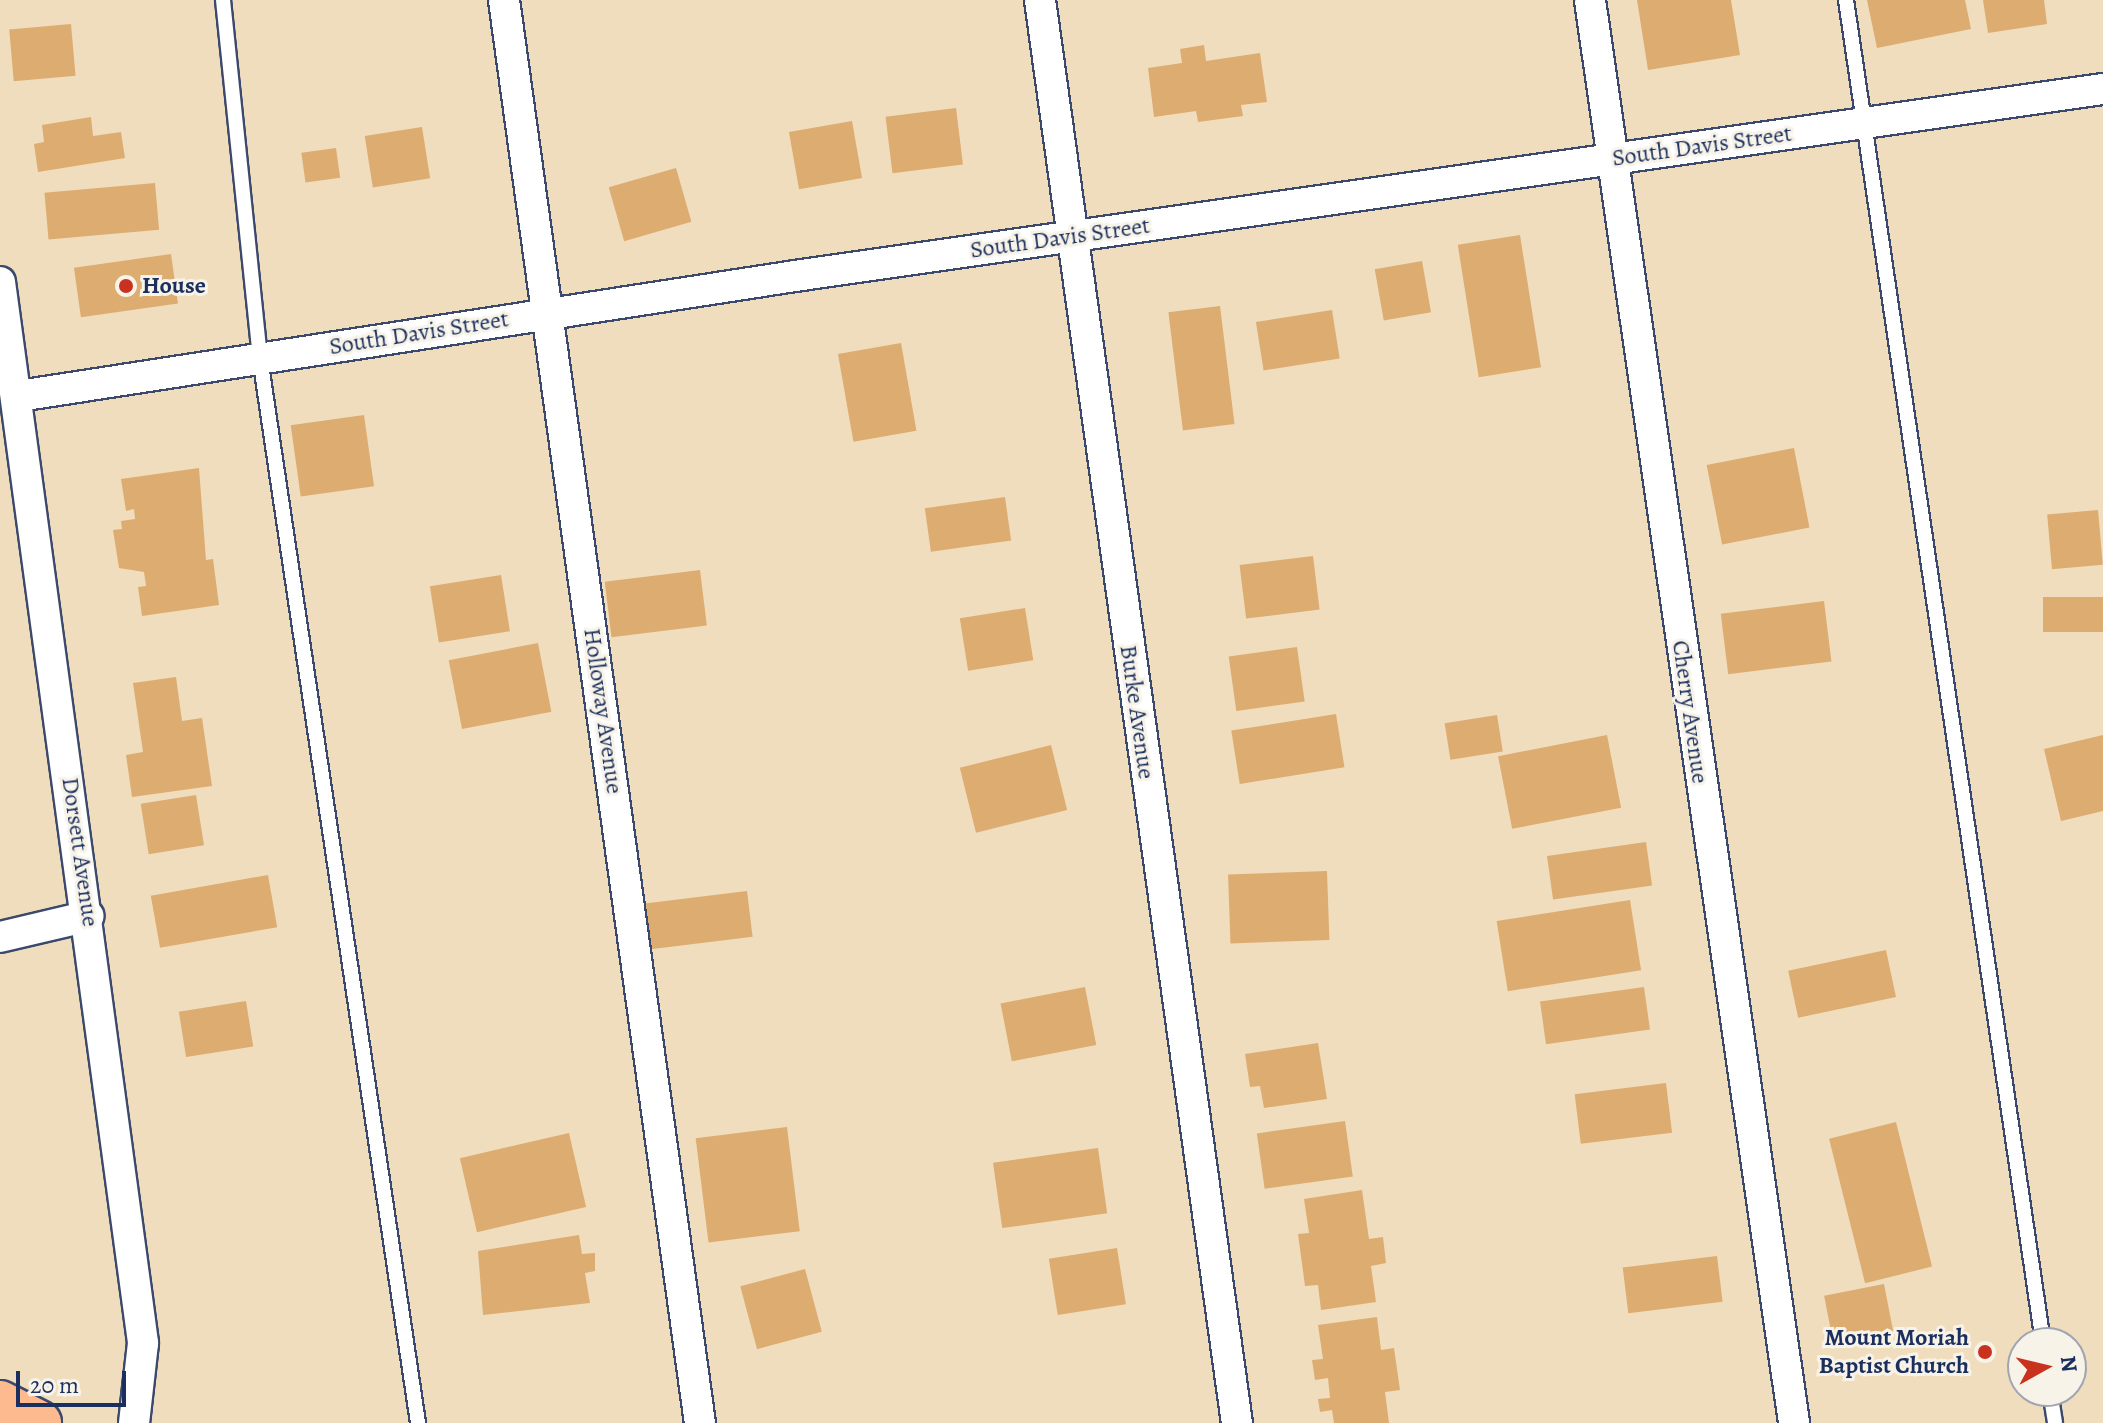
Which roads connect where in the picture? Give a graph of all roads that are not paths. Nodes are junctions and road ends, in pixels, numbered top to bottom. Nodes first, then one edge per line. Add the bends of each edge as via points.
1 (223, 0) edge
2 (504, 0) edge
3 (1040, 0) edge
4 (1590, 0) edge
5 (1846, 0) edge
6 (2103, 89) edge
7 (1861, 122) junction
8 (1611, 159) junction
9 (1072, 236) junction
10 (0, 282) edge
11 (549, 313) junction
12 (260, 358) junction
13 (19, 396) junction
14 (89, 916) junction
15 (0, 937) edge
16 (2041, 1327) edge
17 (0, 1403) edge
18 (39, 1423) edge
19 (134, 1423) edge
20 (418, 1423) edge
21 (700, 1423) edge
22 (1237, 1423) edge
23 (1794, 1423) edge

1 - 12 lane
2 - 11 street, Holloway Avenue
3 - 9 street, Burke Avenue
4 - 8 street, Cherry Avenue
5 - 7 lane
6 - 7 street, South Davis Street
7 - 8 street, South Davis Street
7 - 16 lane
8 - 9 street, South Davis Street
8 - 23 street, Cherry Avenue
9 - 11 street, South Davis Street
9 - 22 street, Burke Avenue
10 - 13 street, Dorsett Avenue
11 - 12 street, South Davis Street
11 - 21 street, Holloway Avenue
12 - 13 street, South Davis Street
12 - 20 lane
13 - 14 street, Dorsett Avenue
14 - 15 street
14 - 19 street, Dorsett Avenue via 143,1343
17 - 18 main road

